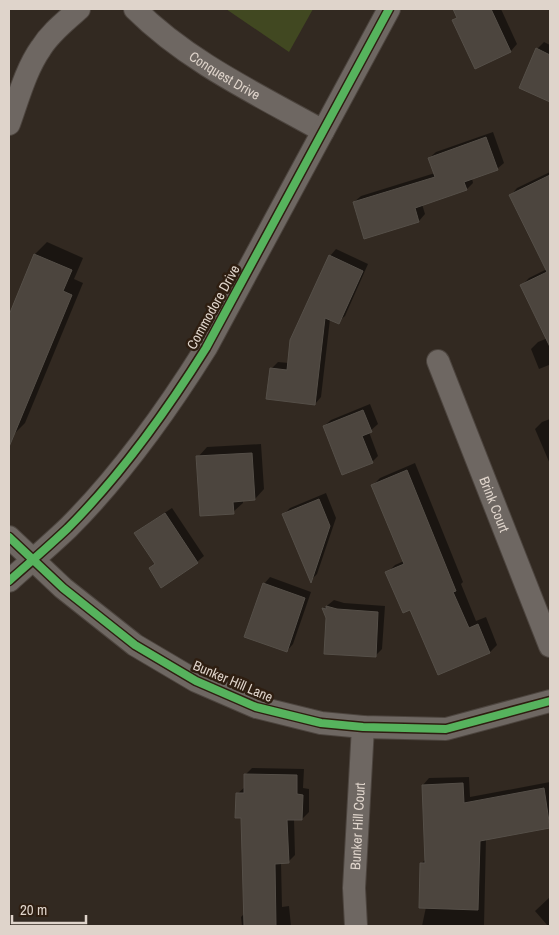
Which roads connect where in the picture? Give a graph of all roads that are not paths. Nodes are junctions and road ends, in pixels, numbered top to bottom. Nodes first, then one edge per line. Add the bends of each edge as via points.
1 (80, 9) edge
2 (135, 9) edge
3 (389, 9) edge
4 (9, 124) edge
5 (324, 131) junction
6 (438, 361) dead end
7 (9, 537) edge
8 (33, 560) junction
9 (9, 581) edge
10 (550, 646) edge
11 (550, 700) edge
12 (363, 727) junction
13 (356, 926) edge

1 - 4 street via 40,48
2 - 5 street, Conquest Drive via 186,51
3 - 5 street, Commodore Drive
5 - 8 street, Commodore Drive via 206,348 176,396 107,485
6 - 10 street, Brink Court
7 - 8 street, Bunker Hill Lane
8 - 9 street, Commodore Drive
8 - 12 street, Bunker Hill Lane via 135,645 196,681 256,707 321,723
11 - 12 street, Bunker Hill Lane via 446,729
12 - 13 street, Bunker Hill Court via 354,888

